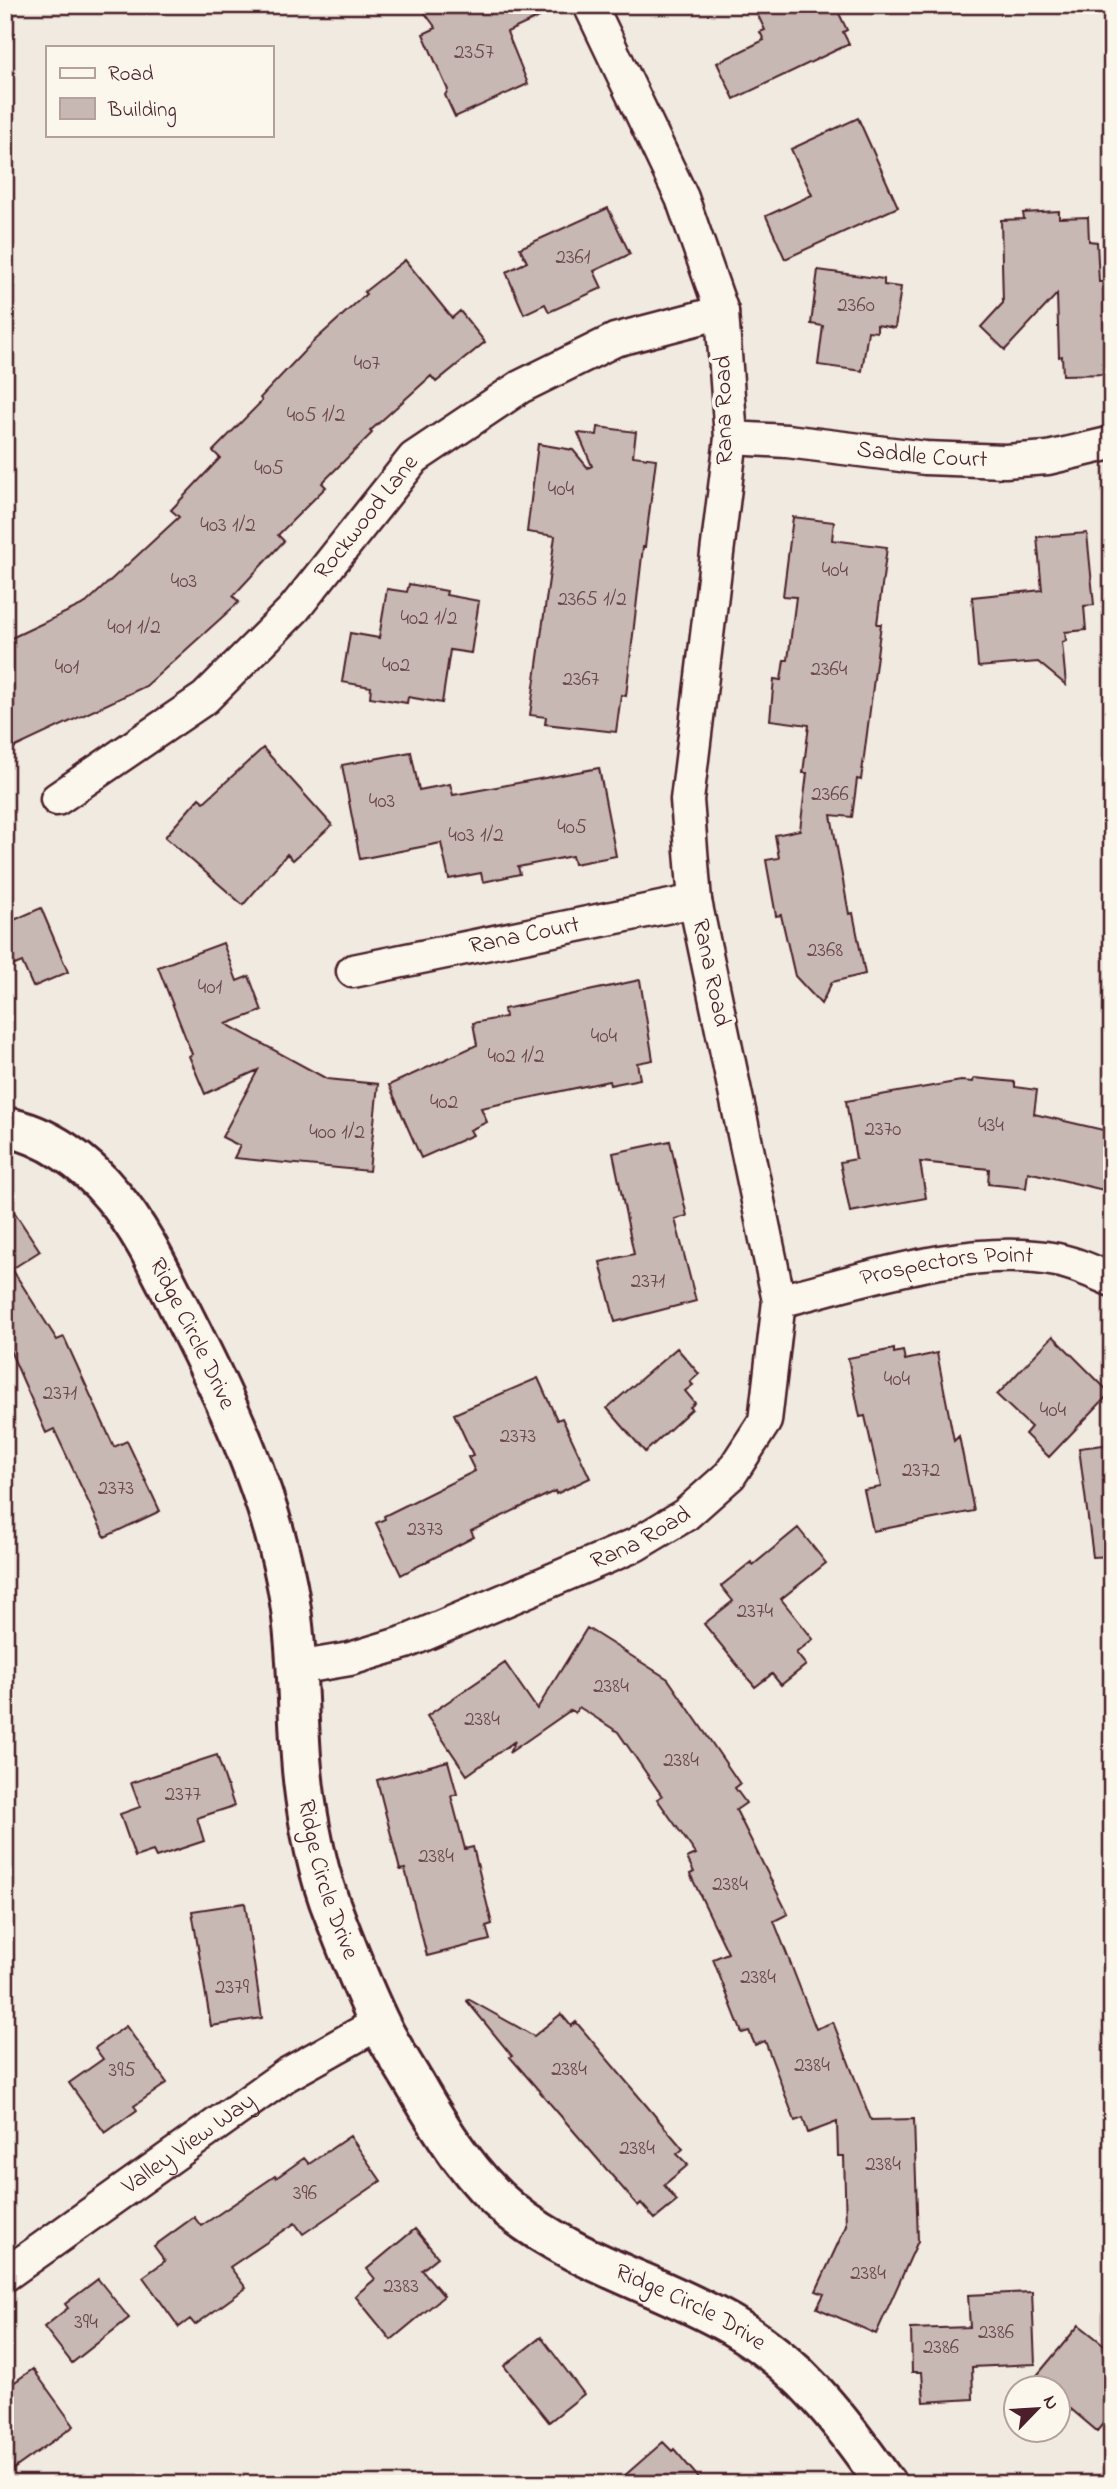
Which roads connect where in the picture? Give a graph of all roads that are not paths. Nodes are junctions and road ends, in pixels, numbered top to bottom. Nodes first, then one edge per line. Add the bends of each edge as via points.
1 (590, 5) edge
2 (722, 312) junction
3 (731, 438) junction
4 (1112, 443) edge
5 (57, 799) dead end
6 (695, 901) junction
7 (353, 971) dead end
8 (5, 1127) edge
9 (1112, 1280) edge
10 (779, 1301) junction
11 (297, 1668) junction
12 (379, 2023) junction
13 (5, 2275) edge
14 (886, 2484) edge

1 - 2 street, Rana Road via 682,198
2 - 3 street, Rana Road
2 - 5 street, Rockwood Lane via 615,340 520,387 414,458 294,609 205,698
3 - 4 street, Saddle Court via 966,460 1048,458
3 - 6 street, Rana Road via 687,800
6 - 7 street, Rana Court
6 - 10 street, Rana Road
8 - 11 street, Ridge Circle Drive via 38,1137 86,1168 139,1230 225,1398 272,1516 288,1589
9 - 10 street, Prospectors Point via 1056,1259 988,1257 921,1265
10 - 11 street, Rana Road via 765,1421 730,1475 685,1516 635,1545 406,1642 350,1659
11 - 12 street, Ridge Circle Drive via 301,1760 315,1849 328,1898
12 - 13 street, Valley View Way via 286,2075
12 - 14 street, Ridge Circle Drive via 442,2130 508,2209 553,2241 729,2323 764,2346 792,2367 838,2417

